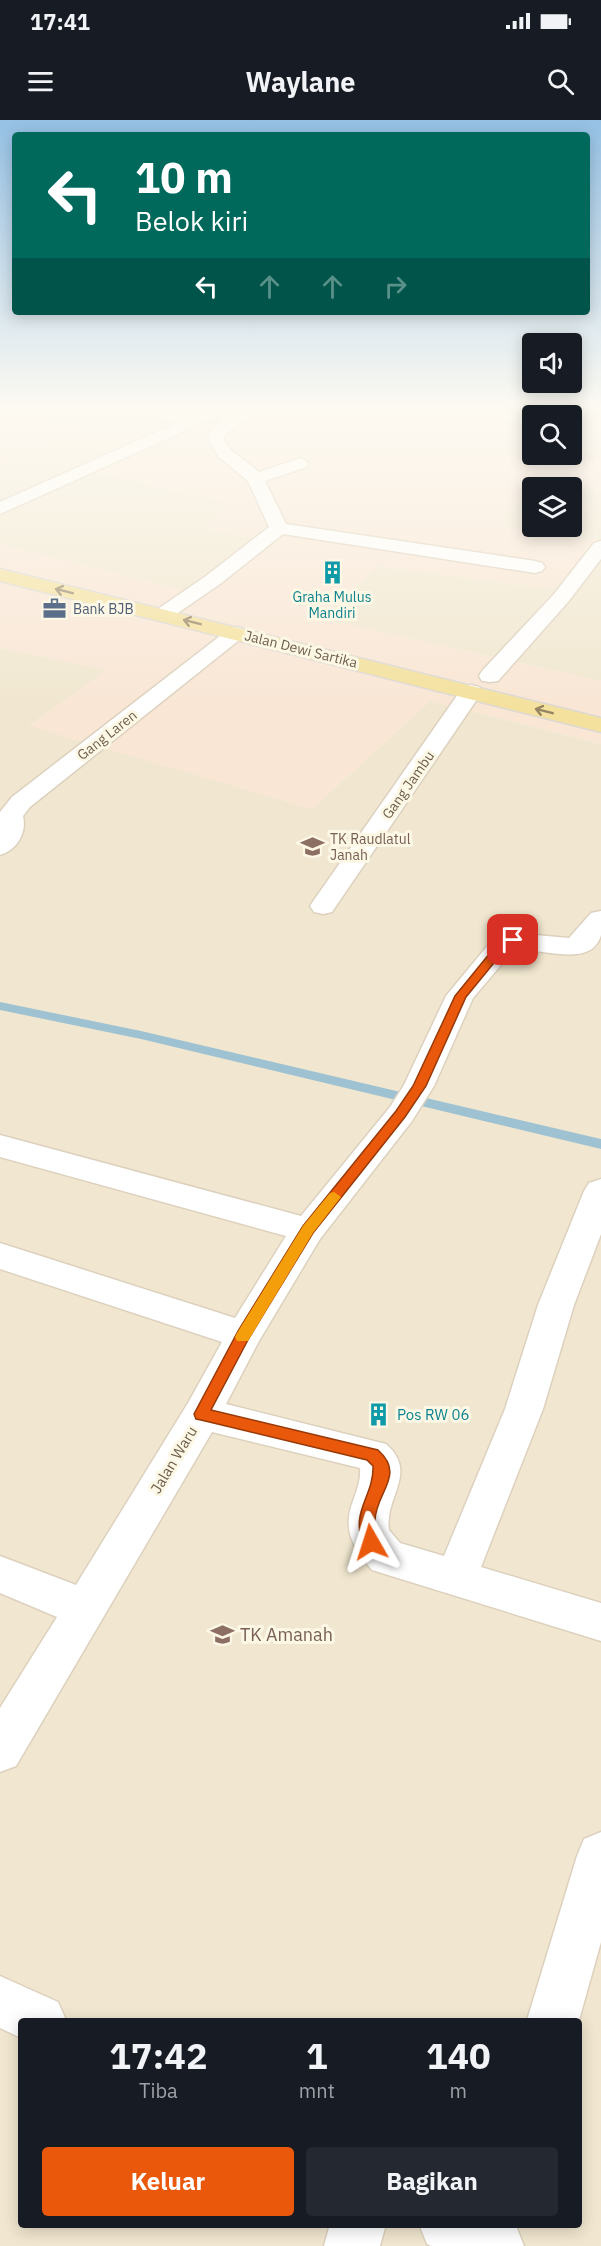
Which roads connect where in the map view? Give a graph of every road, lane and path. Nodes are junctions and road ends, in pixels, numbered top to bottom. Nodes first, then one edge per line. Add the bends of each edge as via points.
1 (270, 508) edge
2 (279, 528) junction
3 (601, 547) edge
4 (0, 558) edge
5 (535, 567) dead end
6 (0, 575) edge
7 (181, 602) junction
8 (162, 615) junction
9 (236, 633) junction
10 (421, 659) dead end
11 (490, 676) junction
12 (469, 681) junction
13 (512, 681) dead end
14 (601, 725) edge
15 (0, 847) edge
16 (323, 906) dead end
17 (601, 919) edge
18 (0, 1146) edge
19 (601, 1191) edge
20 (308, 1230) junction
21 (0, 1256) edge
22 (244, 1335) junction
23 (201, 1414) junction
24 (0, 1574) edge
25 (456, 1578) junction
26 (86, 1609) junction
27 (601, 1622) edge
28 (0, 1750) edge
29 (601, 1856) edge
30 (0, 2002) edge
31 (36, 2018) edge
32 (554, 2018) edge
33 (357, 2228) edge
34 (352, 2246) edge

1 - 2 street
2 - 5 street
2 - 7 street
3 - 11 street
4 - 7 main road, Jalan Dewi Sartika
8 -> 6 main road, Jalan Dewi Sartika
7 - 8 street
7 - 10 main road, Jalan Dewi Sartika
9 -> 8 main road, Jalan Dewi Sartika
9 - 12 main road, Jalan Dewi Sartika
9 - 15 street, Gang Laren via 21,802 10,814 12,833
11 - 12 main road, Jalan Dewi Sartika
11 - 13 main road, Jalan Dewi Sartika
14 -> 12 main road, Jalan Dewi Sartika
12 - 16 street, Gang Jambu
17 - 20 street, Jalan Waru via 580,944 572,947 513,940 503,945 460,996 410,1100
18 - 20 street
19 - 25 street via 556,1305 524,1409
20 - 22 street, Jalan Waru
21 - 22 street
22 - 23 street, Jalan Waru
23 - 25 street via 372,1455 381,1463 382,1475 366,1519 371,1542 387,1557
23 - 26 street, Jalan Waru
24 - 26 street
25 - 27 street
26 - 28 street, Jalan Waru
29 - 32 street
30 - 31 street
33 - 34 street

